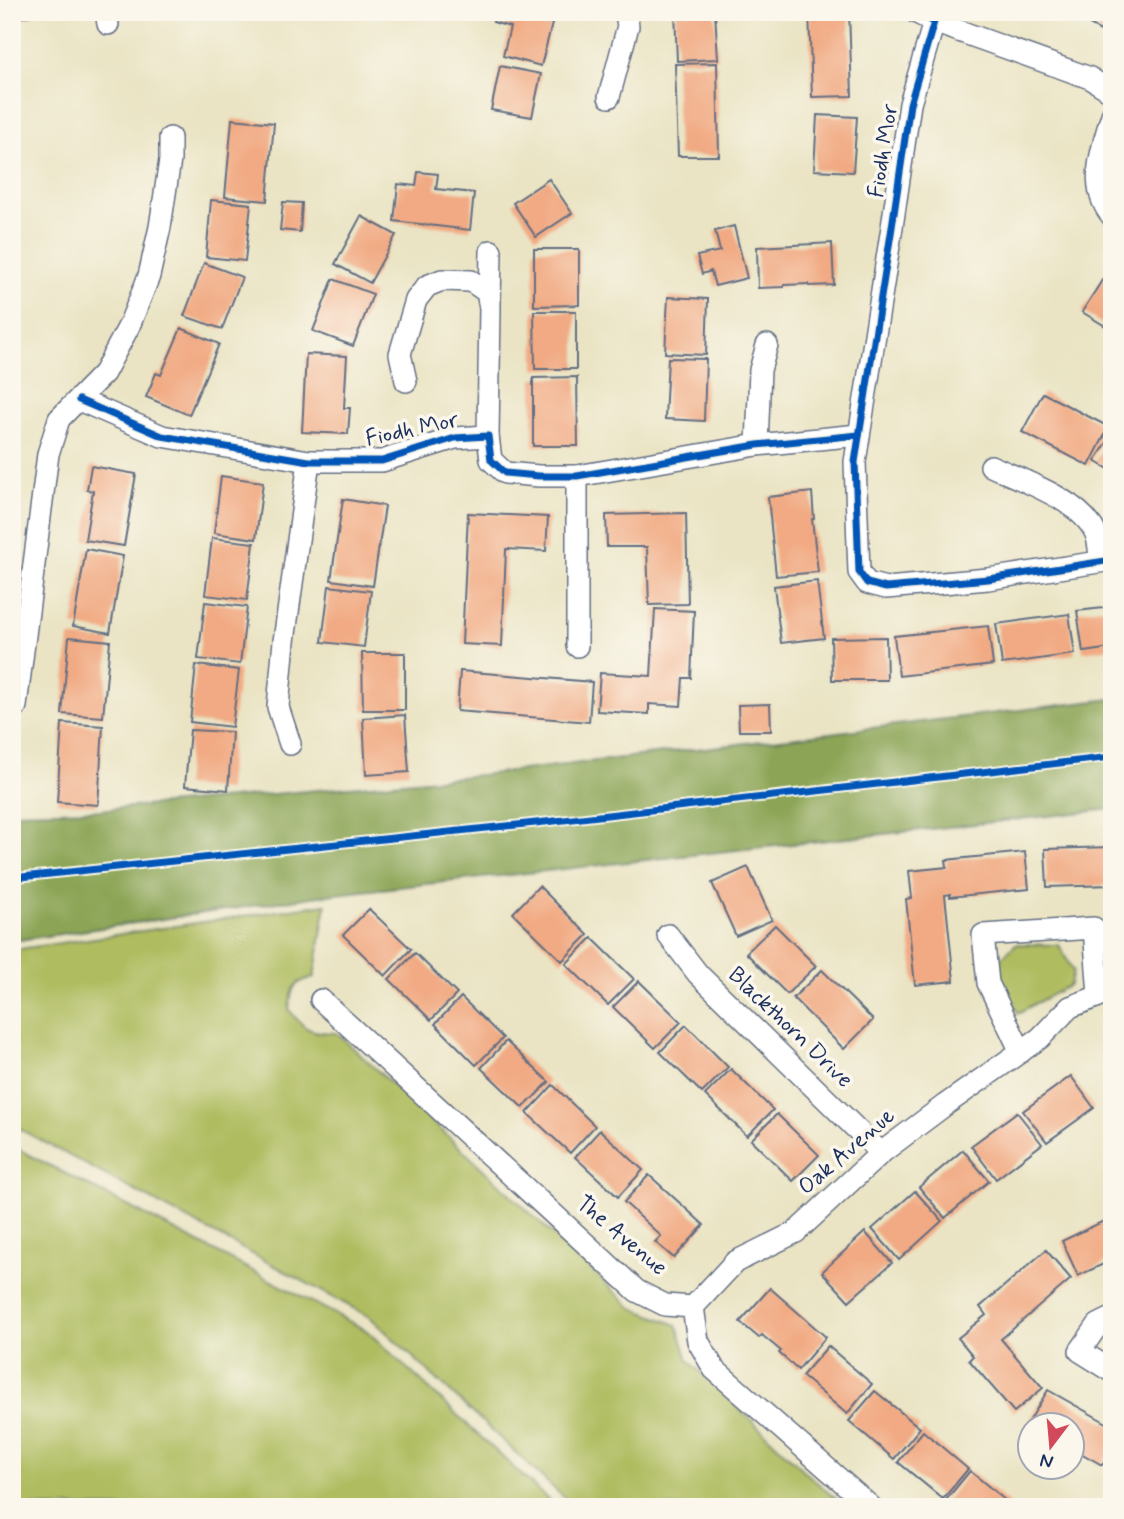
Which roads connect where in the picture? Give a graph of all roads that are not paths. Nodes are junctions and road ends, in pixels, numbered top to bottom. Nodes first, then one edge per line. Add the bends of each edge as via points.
1 (626, 12) edge
2 (915, 12) edge
3 (934, 22) junction
4 (1112, 92) edge
5 (609, 97) dead end
6 (1112, 115) edge
7 (170, 138) dead end
8 (1112, 216) edge
9 (491, 251) dead end
10 (490, 308) junction
11 (767, 345) dead end
12 (406, 381) dead end
13 (79, 400) junction
14 (859, 435) junction
15 (488, 436) junction
16 (757, 445) junction
17 (309, 461) junction
18 (991, 466) dead end
19 (577, 476) junction
20 (1106, 561) edge
21 (577, 646) dead end
22 (12, 711) edge
23 (290, 744) dead end
24 (668, 935) dead end
25 (321, 1000) dead end
26 (1021, 1052) junction
27 (881, 1153) junction
28 (693, 1307) junction
29 (1112, 1318) edge
30 (1112, 1371) edge
31 (871, 1507) edge

1 - 5 street via 628,26
2 - 3 street
3 - 4 street via 1090,78
3 - 14 street, Fiodh Mor via 910,104
6 - 8 street via 1098,162 1099,188
7 - 13 street via 160,227 149,276 104,373
9 - 10 street, Fiodh Mor
10 - 12 street via 486,292 471,281 442,280 427,286 416,300 400,354
10 - 15 street, Fiodh Mor
11 - 16 street via 760,370
13 - 17 street, Fiodh Mor via 162,436
13 - 22 street via 59,419 48,454
14 - 16 street, Fiodh Mor
14 - 20 street, Fiodh Mor via 855,462 859,572 867,583 886,588 988,579
15 - 17 street, Fiodh Mor via 455,438 382,461
15 - 19 street, Fiodh Mor via 491,460 505,473
16 - 19 street, Fiodh Mor
17 - 23 street via 278,707
18 - 20 street, Fiodh Mor via 1064,500 1086,517
19 - 21 street
24 - 27 street, Blackthorn Drive via 698,974
25 - 28 street, The Avenue via 637,1291 665,1306
26 - 26 street, Oak Avenue via 1070,1007 1099,996 1094,928 983,935 988,983
26 - 27 street, Oak Avenue
27 - 28 street, Oak Avenue via 796,1232 735,1262
28 - 31 street via 698,1341 714,1369
29 - 30 street via 1098,1325 1080,1351

